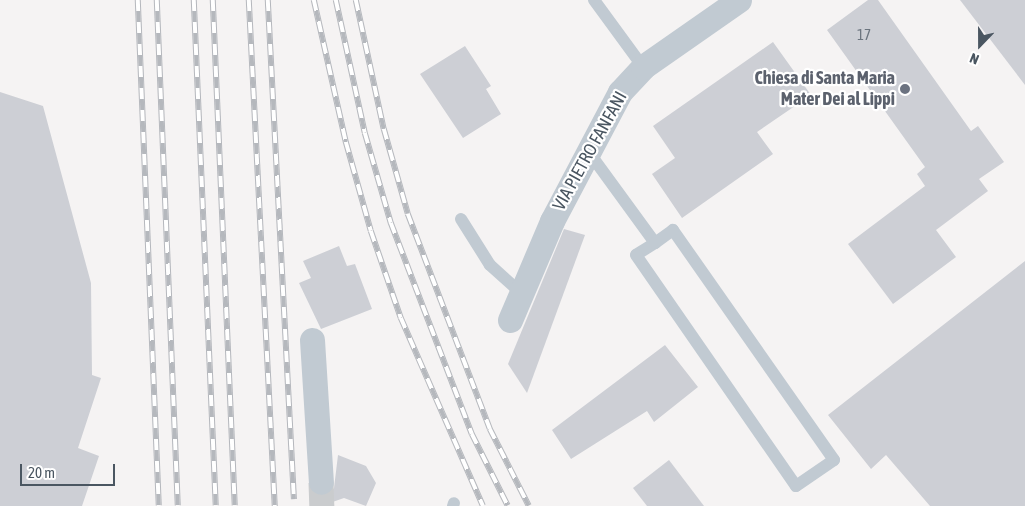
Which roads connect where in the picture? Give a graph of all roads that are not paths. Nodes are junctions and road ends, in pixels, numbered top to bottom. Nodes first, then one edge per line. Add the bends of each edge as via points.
1 (594, 0) edge
2 (739, 0) edge
3 (643, 66) junction
4 (588, 151) junction
5 (461, 219) dead end
6 (655, 243) junction
7 (520, 292) junction
8 (510, 320) dead end
9 (312, 340) dead end
10 (321, 482) tunnel mouth

1 - 3 lane
2 - 3 street, VIA PIETRO FANFANI
3 - 4 street, VIA PIETRO FANFANI via 620,92
4 - 6 lane
4 - 7 street, VIA PIETRO FANFANI
5 - 7 lane via 490,265
6 - 6 lane via 636,255 796,486 834,460 673,230
7 - 8 street, VIA PIETRO FANFANI
9 - 10 street

